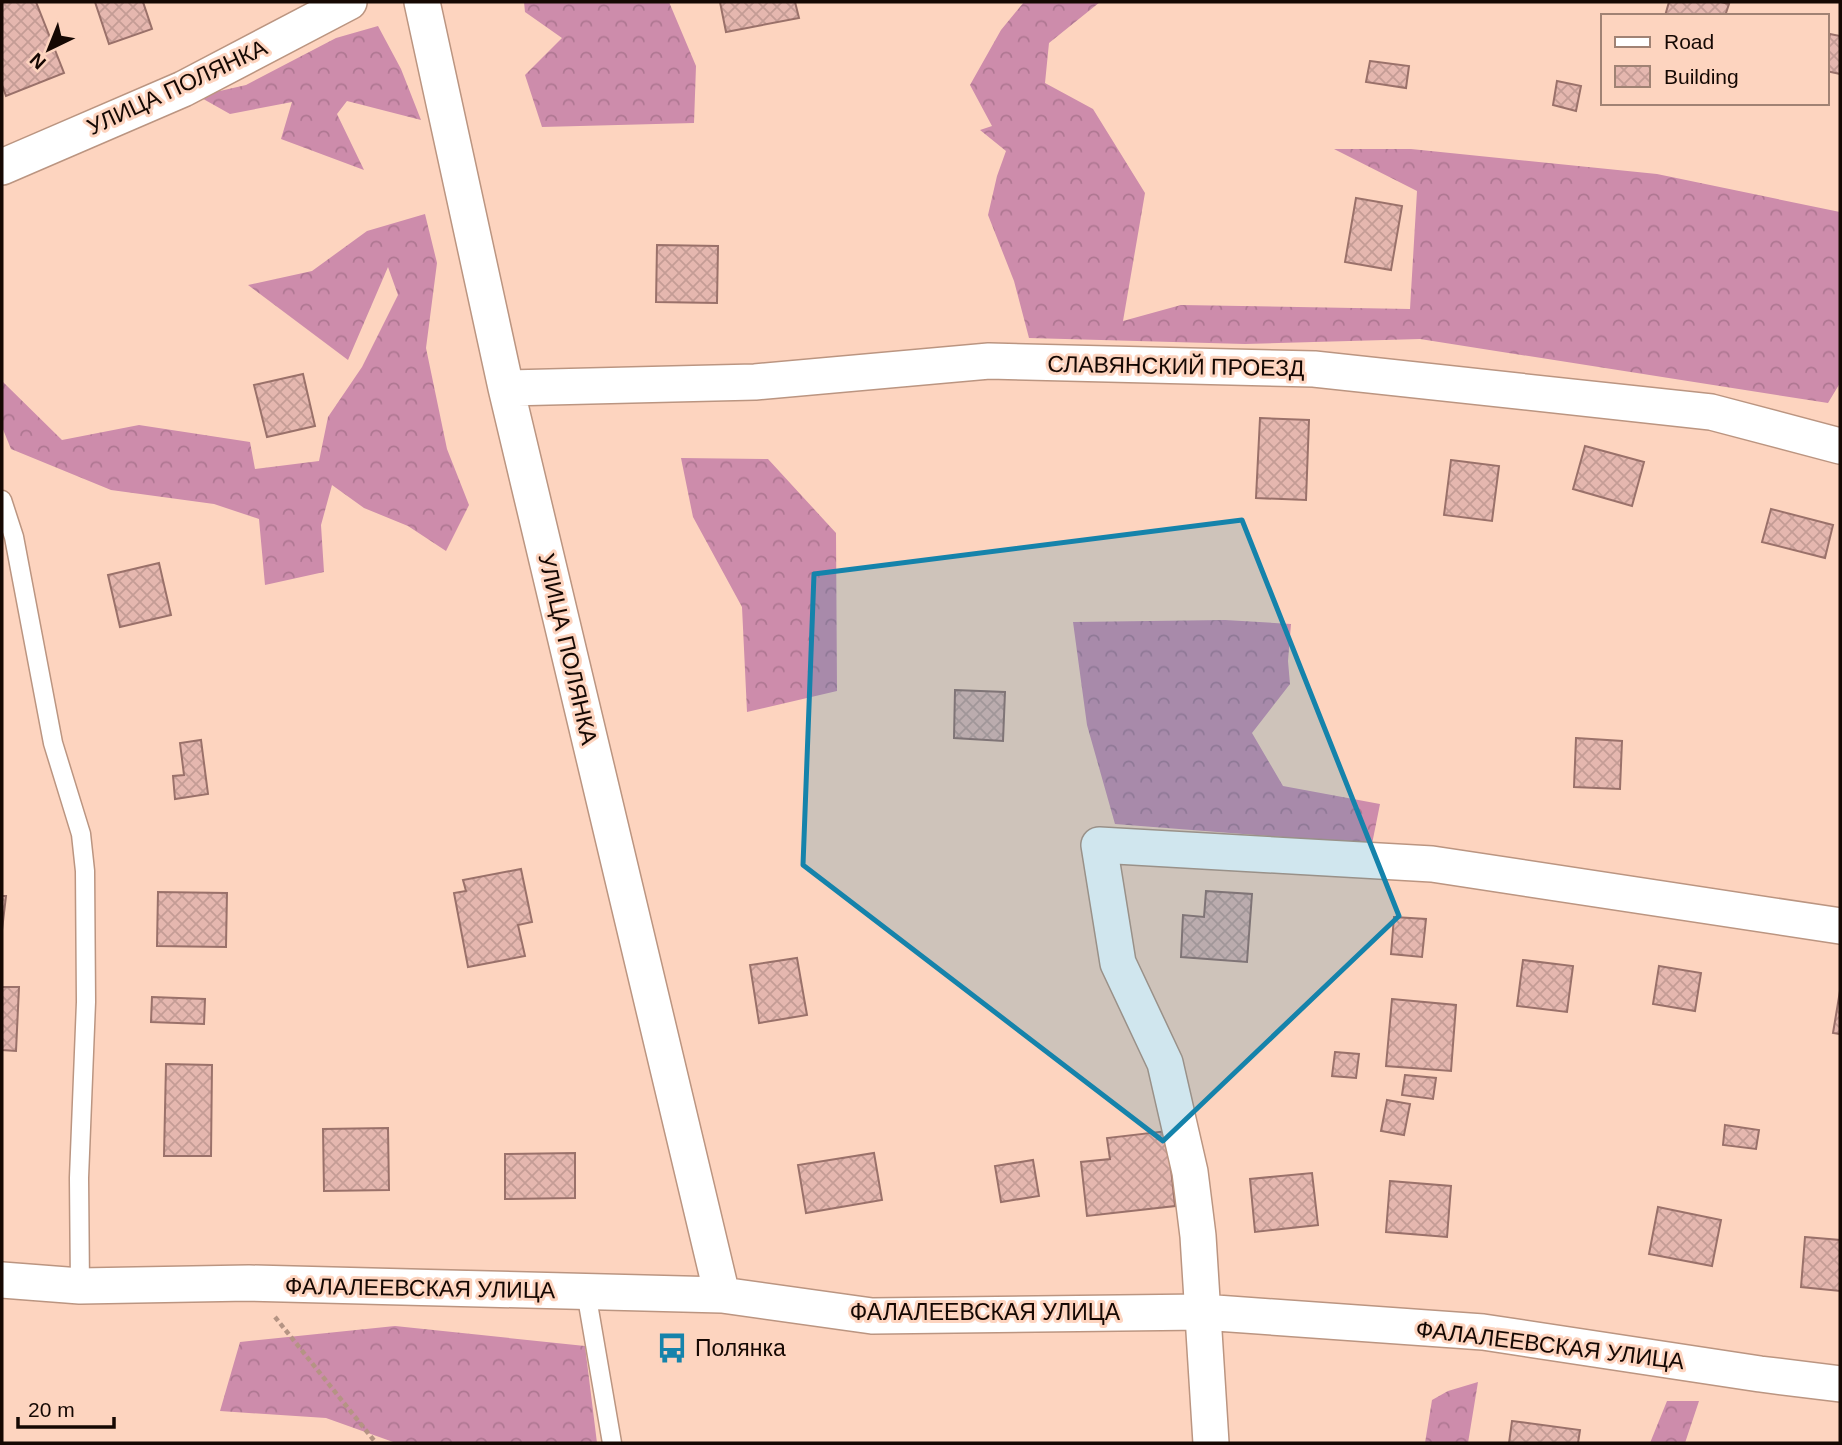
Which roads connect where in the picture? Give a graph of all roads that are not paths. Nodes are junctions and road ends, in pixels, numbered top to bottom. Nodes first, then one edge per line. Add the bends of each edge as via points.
1 (349, 2) edge
2 (422, 2) edge
3 (2, 167) edge
4 (506, 388) junction
5 (1840, 446) edge
6 (2, 500) edge
7 (1840, 926) edge
8 (2, 1280) edge
9 (80, 1286) junction
10 (586, 1292) junction
11 (722, 1295) junction
12 (1202, 1312) junction
13 (1840, 1384) edge
14 (612, 1443) edge
15 (1211, 1443) edge

1 - 3 street, УЛИЦА ПОЛЯНКА via 183,89
2 - 4 street, УЛИЦА ПОЛЯНКА
4 - 5 street, СЛАВЯНСКИЙ ПРОЕЗД via 755,382 989,361 1314,369 1711,412
4 - 11 street, УЛИЦА ПОЛЯНКА
6 - 9 lane via 14,537 53,743 81,834 85,872
7 - 12 street via 1432,864 1099,845 1118,963 1165,1063 1190,1171
8 - 9 street, ФАЛАЛЕЕВСКАЯ УЛИЦА
9 - 10 street, ФАЛАЛЕЕВСКАЯ УЛИЦА via 249,1283
10 - 11 street, ФАЛАЛЕЕВСКАЯ УЛИЦА
10 - 14 lane
11 - 12 street, ФАЛАЛЕЕВСКАЯ УЛИЦА via 873,1316
12 - 13 street, ФАЛАЛЕЕВСКАЯ УЛИЦА via 1483,1332
12 - 15 street

